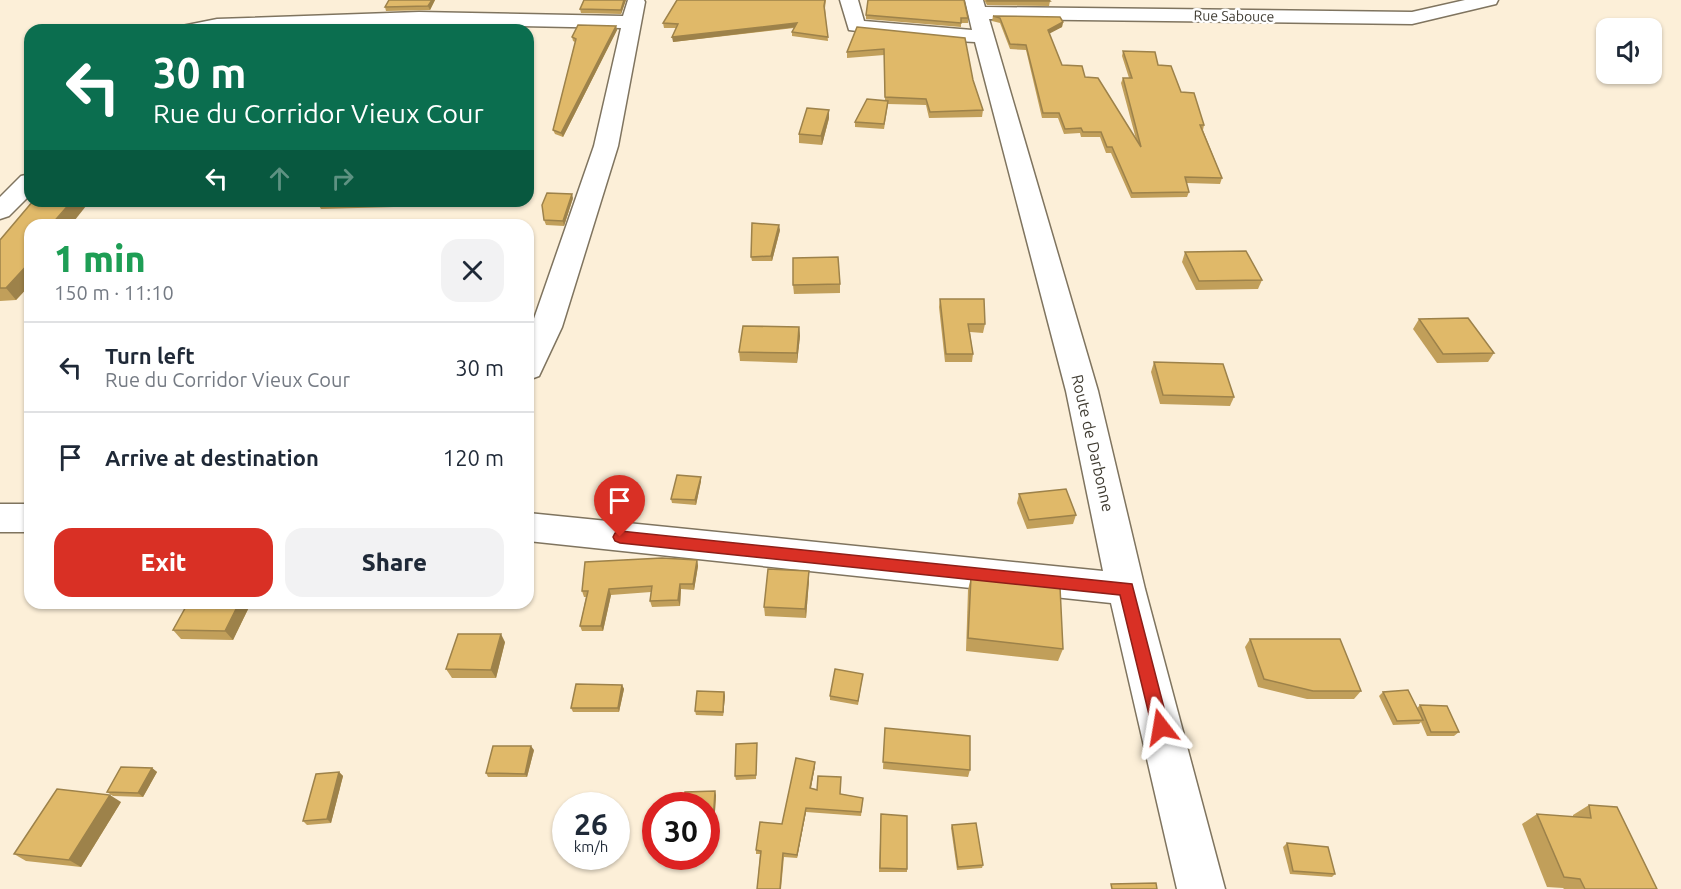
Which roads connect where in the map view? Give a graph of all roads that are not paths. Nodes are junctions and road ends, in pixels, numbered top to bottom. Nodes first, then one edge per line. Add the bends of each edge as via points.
1 (496, 0) edge
2 (849, 0) edge
3 (1261, 0) edge
4 (1489, 0) edge
5 (633, 11) edge
6 (978, 16) edge
7 (1279, 16) junction
8 (483, 20) junction
9 (238, 24) edge
10 (24, 188) edge
11 (0, 211) edge
12 (534, 355) edge
13 (0, 518) edge
14 (24, 518) edge
15 (534, 528) edge
16 (1126, 589) junction
17 (1201, 889) edge

1 - 8 street
2 - 6 street, Rue Sabouce via 856,27 921,33
3 - 7 street
4 - 7 street, Rue Sabouce via 1412,18
5 - 8 street
5 - 12 street via 606,146
6 - 7 street, Rue Sabouce
6 - 16 street, Route de Darbonne via 1082,391
8 - 9 street via 419,18
10 - 11 street
13 - 14 street
15 - 16 street
16 - 17 street, Route de Darbonne

